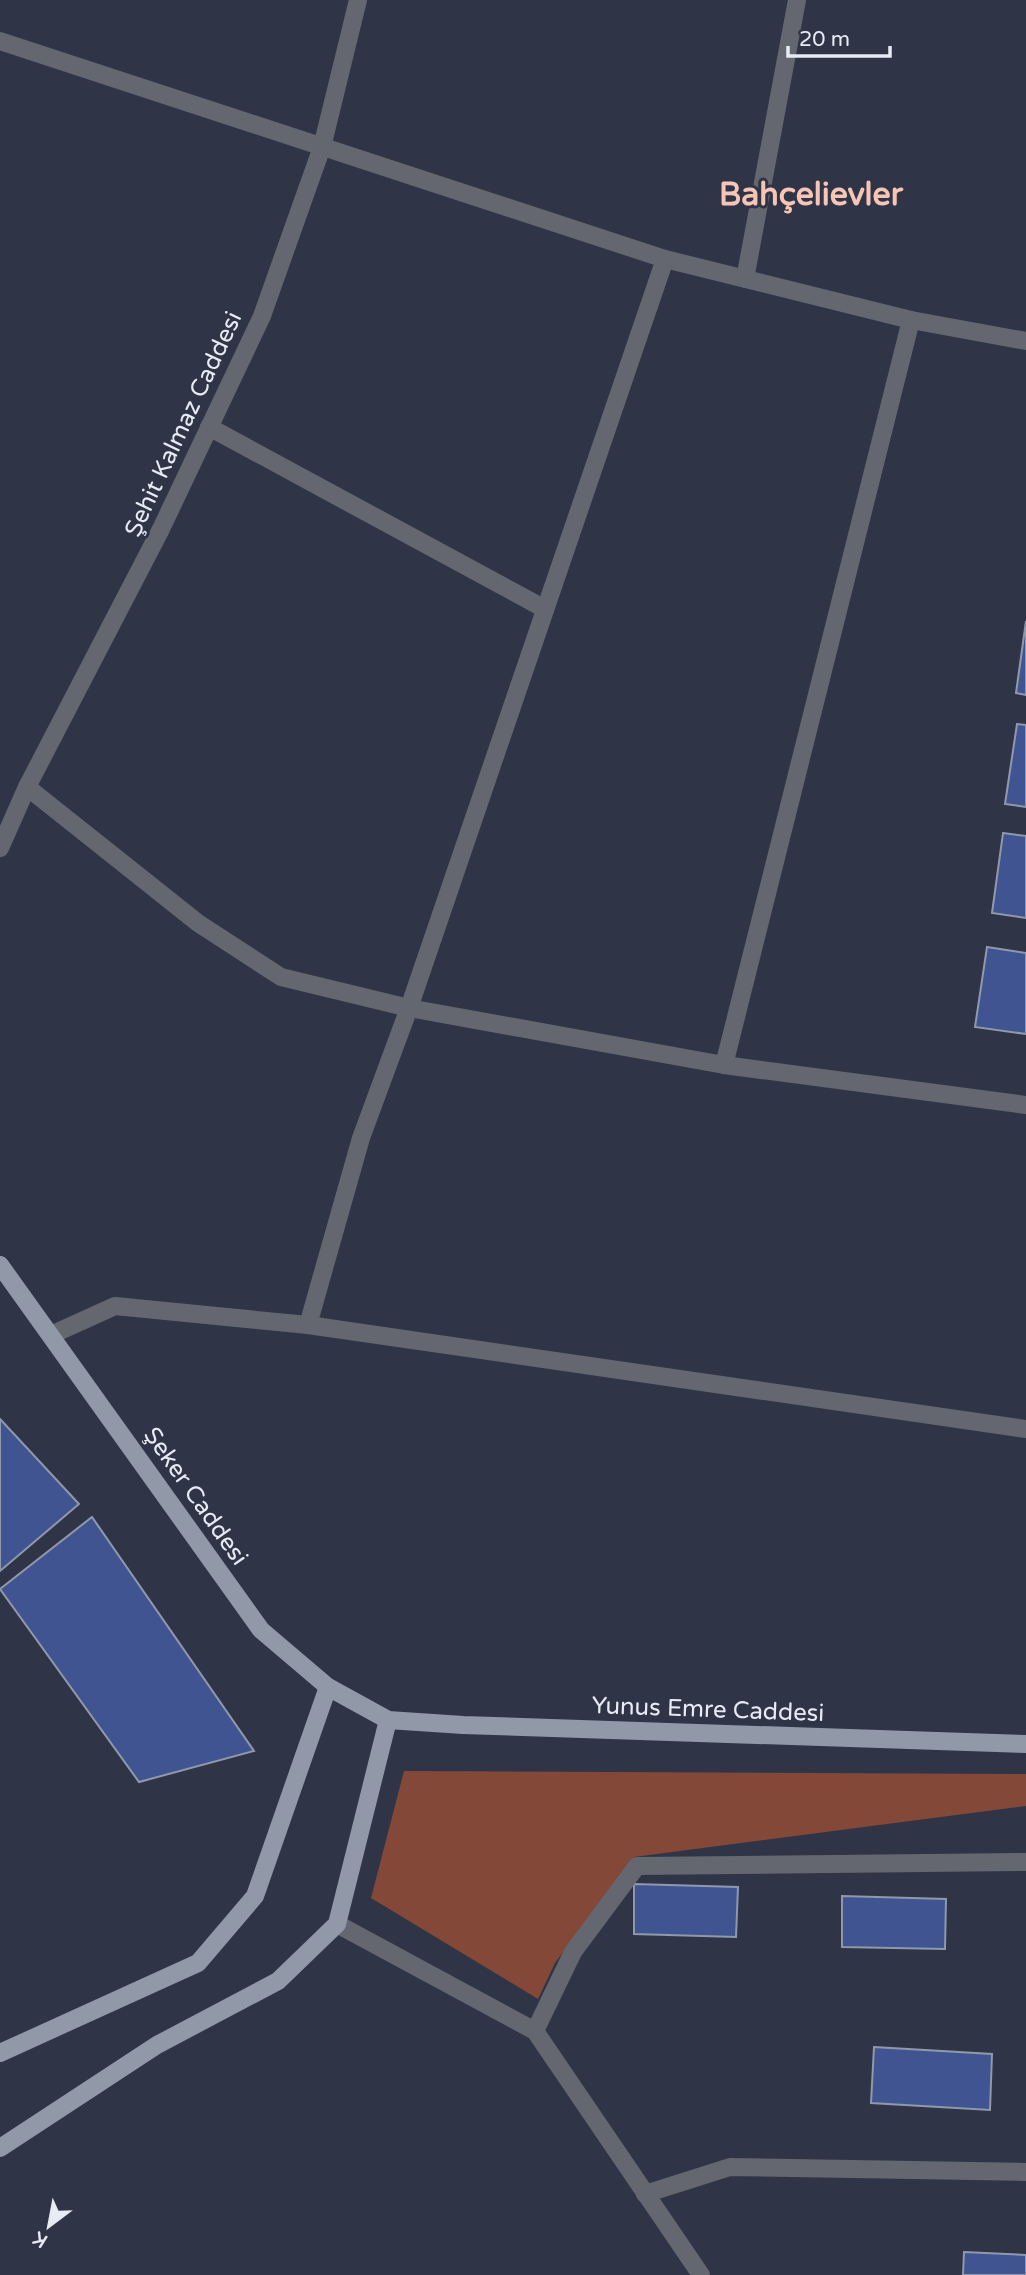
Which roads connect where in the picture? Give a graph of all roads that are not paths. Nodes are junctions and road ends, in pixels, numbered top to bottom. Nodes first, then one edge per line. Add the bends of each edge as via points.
1 (358, 0) edge
2 (797, 0) edge
3 (0, 41) edge
4 (323, 147) junction
5 (665, 259) junction
6 (745, 279) junction
7 (911, 320) junction
8 (1026, 341) edge
9 (209, 427) junction
10 (545, 609) junction
11 (27, 787) junction
12 (0, 848) edge
13 (410, 1009) junction
14 (724, 1065) junction
15 (1026, 1105) edge
16 (0, 1265) edge
17 (308, 1325) junction
18 (51, 1335) junction
19 (1026, 1429) edge
20 (328, 1687) junction
21 (388, 1720) junction
22 (1026, 1744) edge
23 (1026, 1862) edge
24 (337, 1924) junction
25 (535, 2031) junction
26 (0, 2053) edge
27 (0, 2148) edge
28 (1026, 2172) edge
29 (645, 2194) junction
30 (701, 2275) edge

1 - 4 street, Şehit Kalmaz Caddesi
2 - 6 street
3 - 4 street
4 - 5 street
4 - 9 street, Şehit Kalmaz Caddesi via 262,316
5 - 6 street
5 - 10 street
6 - 7 street
7 - 8 street
7 - 14 street
9 - 10 street
9 - 11 street, Şehit Kalmaz Caddesi via 155,542
10 - 13 street
11 - 12 street, Şehit Kalmaz Caddesi
11 - 13 street via 198,923 281,977
13 - 14 street
13 - 17 street via 361,1138
14 - 15 street
16 - 18 main road, Şeker Caddesi
17 - 18 street via 115,1306
17 - 19 street
18 - 20 main road, Şeker Caddesi via 261,1630
20 - 21 main road, Şeker Caddesi
20 - 26 main road via 255,1896 198,1963
21 - 22 main road, Yunus Emre Caddesi
21 - 24 main road
23 - 25 street via 637,1866 573,1952
24 - 25 street
24 - 27 main road via 278,1981 157,2045
25 - 29 street
28 - 29 street via 730,2167
29 - 30 street

